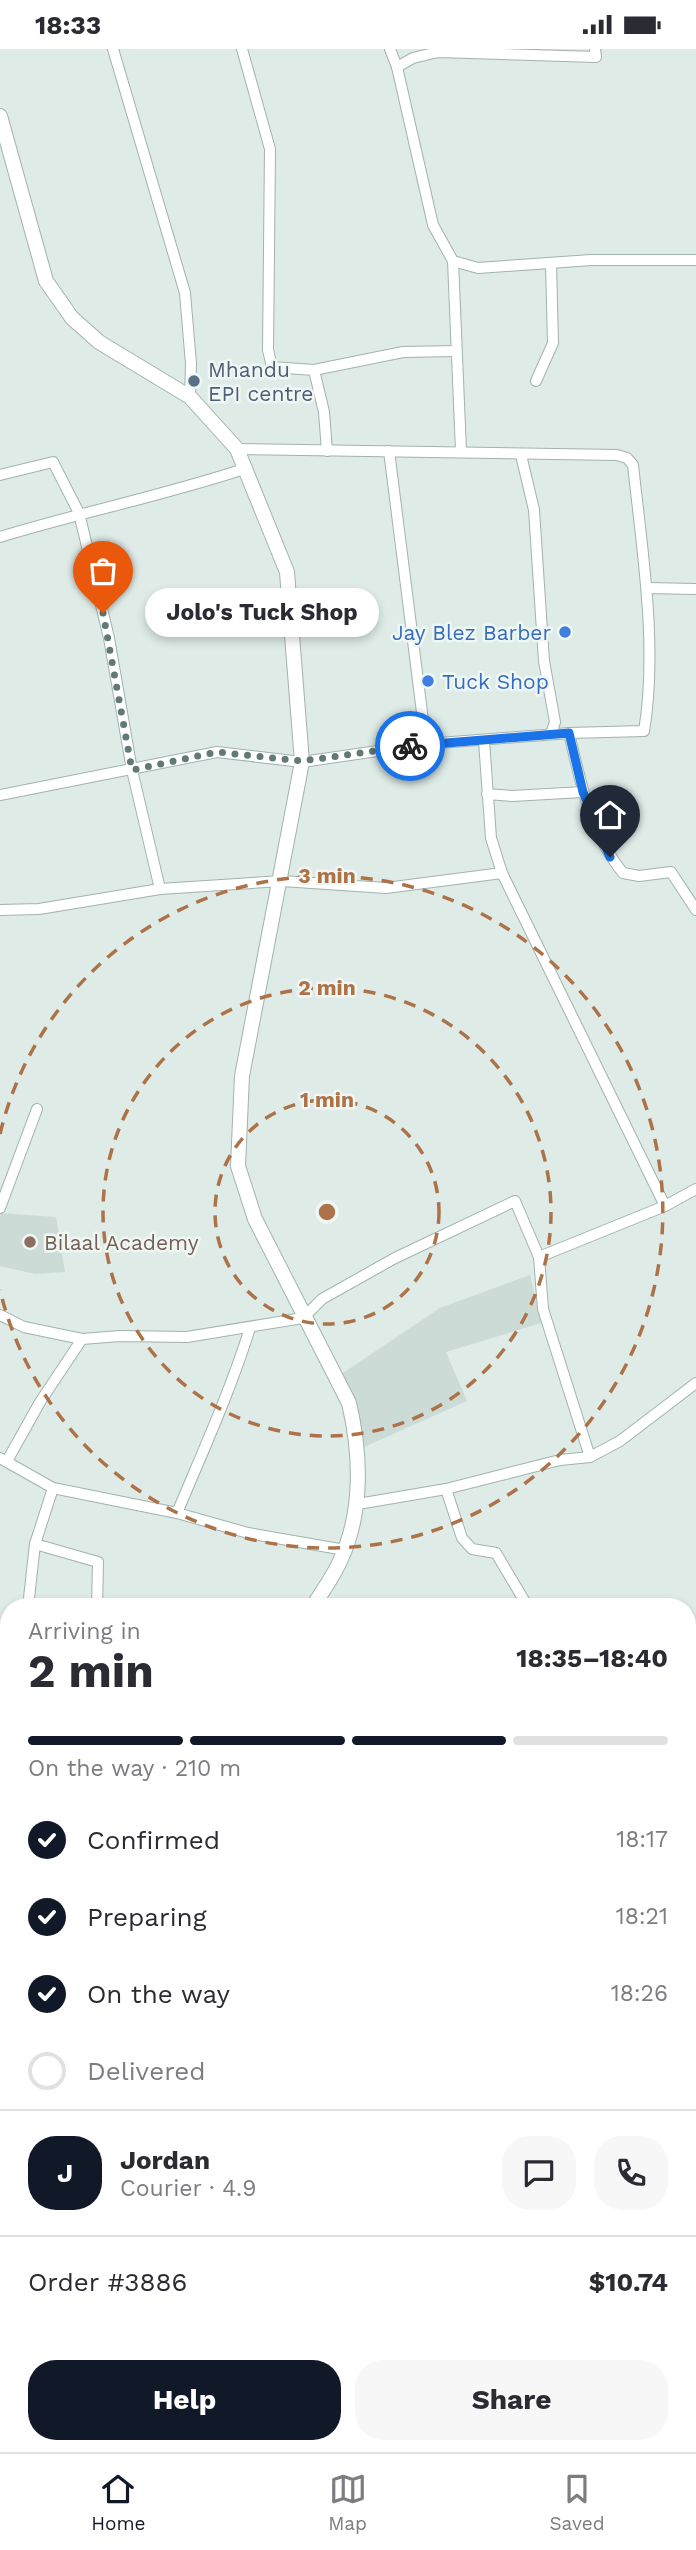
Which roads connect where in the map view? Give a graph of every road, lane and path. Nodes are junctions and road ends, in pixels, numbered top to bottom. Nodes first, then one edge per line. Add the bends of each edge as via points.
1 (113, 49) edge
2 (242, 49) edge
3 (390, 49) edge
4 (595, 49) edge
5 (397, 67) junction
6 (0, 115) edge
7 (696, 260) edge
8 (453, 261) junction
9 (551, 263) junction
10 (455, 351) junction
11 (314, 370) junction
12 (536, 380) dead end
13 (190, 397) junction
14 (237, 449) junction
15 (327, 451) junction
16 (389, 451) junction
17 (461, 451) junction
18 (521, 455) junction
19 (247, 468) junction
20 (0, 475) edge
21 (79, 513) junction
22 (0, 537) edge
23 (647, 589) junction
24 (696, 589) edge
25 (569, 733) junction
26 (551, 734) junction
27 (484, 741) junction
28 (426, 744) junction
29 (302, 761) junction
30 (132, 770) junction
31 (583, 792) junction
32 (0, 795) edge
33 (487, 795) junction
34 (502, 873) junction
35 (282, 881) junction
36 (160, 890) junction
37 (0, 910) edge
38 (696, 910) edge
39 (37, 1109) dead end
40 (696, 1189) edge
41 (665, 1206) junction
42 (0, 1208) edge
43 (539, 1257) junction
44 (0, 1315) edge
45 (303, 1318) junction
46 (250, 1328) junction
47 (82, 1339) junction
48 (696, 1383) edge
49 (590, 1457) junction
50 (3, 1459) edge
51 (53, 1488) junction
52 (446, 1489) junction
53 (358, 1504) junction
54 (177, 1513) junction
55 (35, 1544) junction
56 (345, 1550) junction
57 (30, 1598) edge
58 (97, 1598) edge
59 (318, 1598) edge
60 (523, 1598) edge

1 - 13 street via 185,293
2 - 11 street via 270,149 268,350 272,367
3 - 5 street
4 - 5 street via 596,57 438,52
5 - 8 street via 433,225
6 - 13 street via 46,281 72,318 99,342
7 - 9 street
8 - 9 street via 478,268
8 - 10 street
9 - 12 street via 553,343
10 - 11 street via 403,352
10 - 17 street
11 - 15 street
13 - 14 street
14 - 15 street
14 - 19 street
15 - 16 street
16 - 17 street
16 - 28 street
17 - 18 street
18 - 23 street via 627,458 633,465
18 - 26 street via 534,510 544,661 555,722
19 - 21 street via 171,493
19 - 29 street via 287,572
20 - 21 street via 53,462
21 - 22 street
21 - 30 street via 109,638
23 - 24 street
23 - 25 street via 648,711 644,731
25 - 26 street
25 - 31 street
26 - 27 street
27 - 28 street
27 - 33 street
28 - 29 street
29 - 30 street via 217,752
29 - 35 street
30 - 32 street
30 - 36 street
31 - 33 street
31 - 38 street via 610,857 623,873 639,876 670,871
33 - 34 street via 491,838
34 - 35 street via 386,888
34 - 41 street
35 - 36 street
35 - 45 street via 242,1076 238,1166 255,1219
36 - 37 street via 39,909
39 - 42 street
40 - 41 street
41 - 43 street
43 - 45 street via 515,1201 395,1258 322,1299
43 - 49 street via 543,1310
44 - 47 street via 24,1327
45 - 46 street
45 - 53 street via 349,1403 355,1429
46 - 47 street via 187,1338
46 - 54 street via 223,1410
47 - 50 street
48 - 49 street via 620,1441
49 - 52 street via 560,1460
50 - 51 street
51 - 54 street
51 - 55 street
52 - 53 street
52 - 60 street via 462,1538 472,1549 496,1553
53 - 56 street
54 - 56 street via 248,1533
55 - 57 street
55 - 58 street via 98,1562
56 - 59 street

